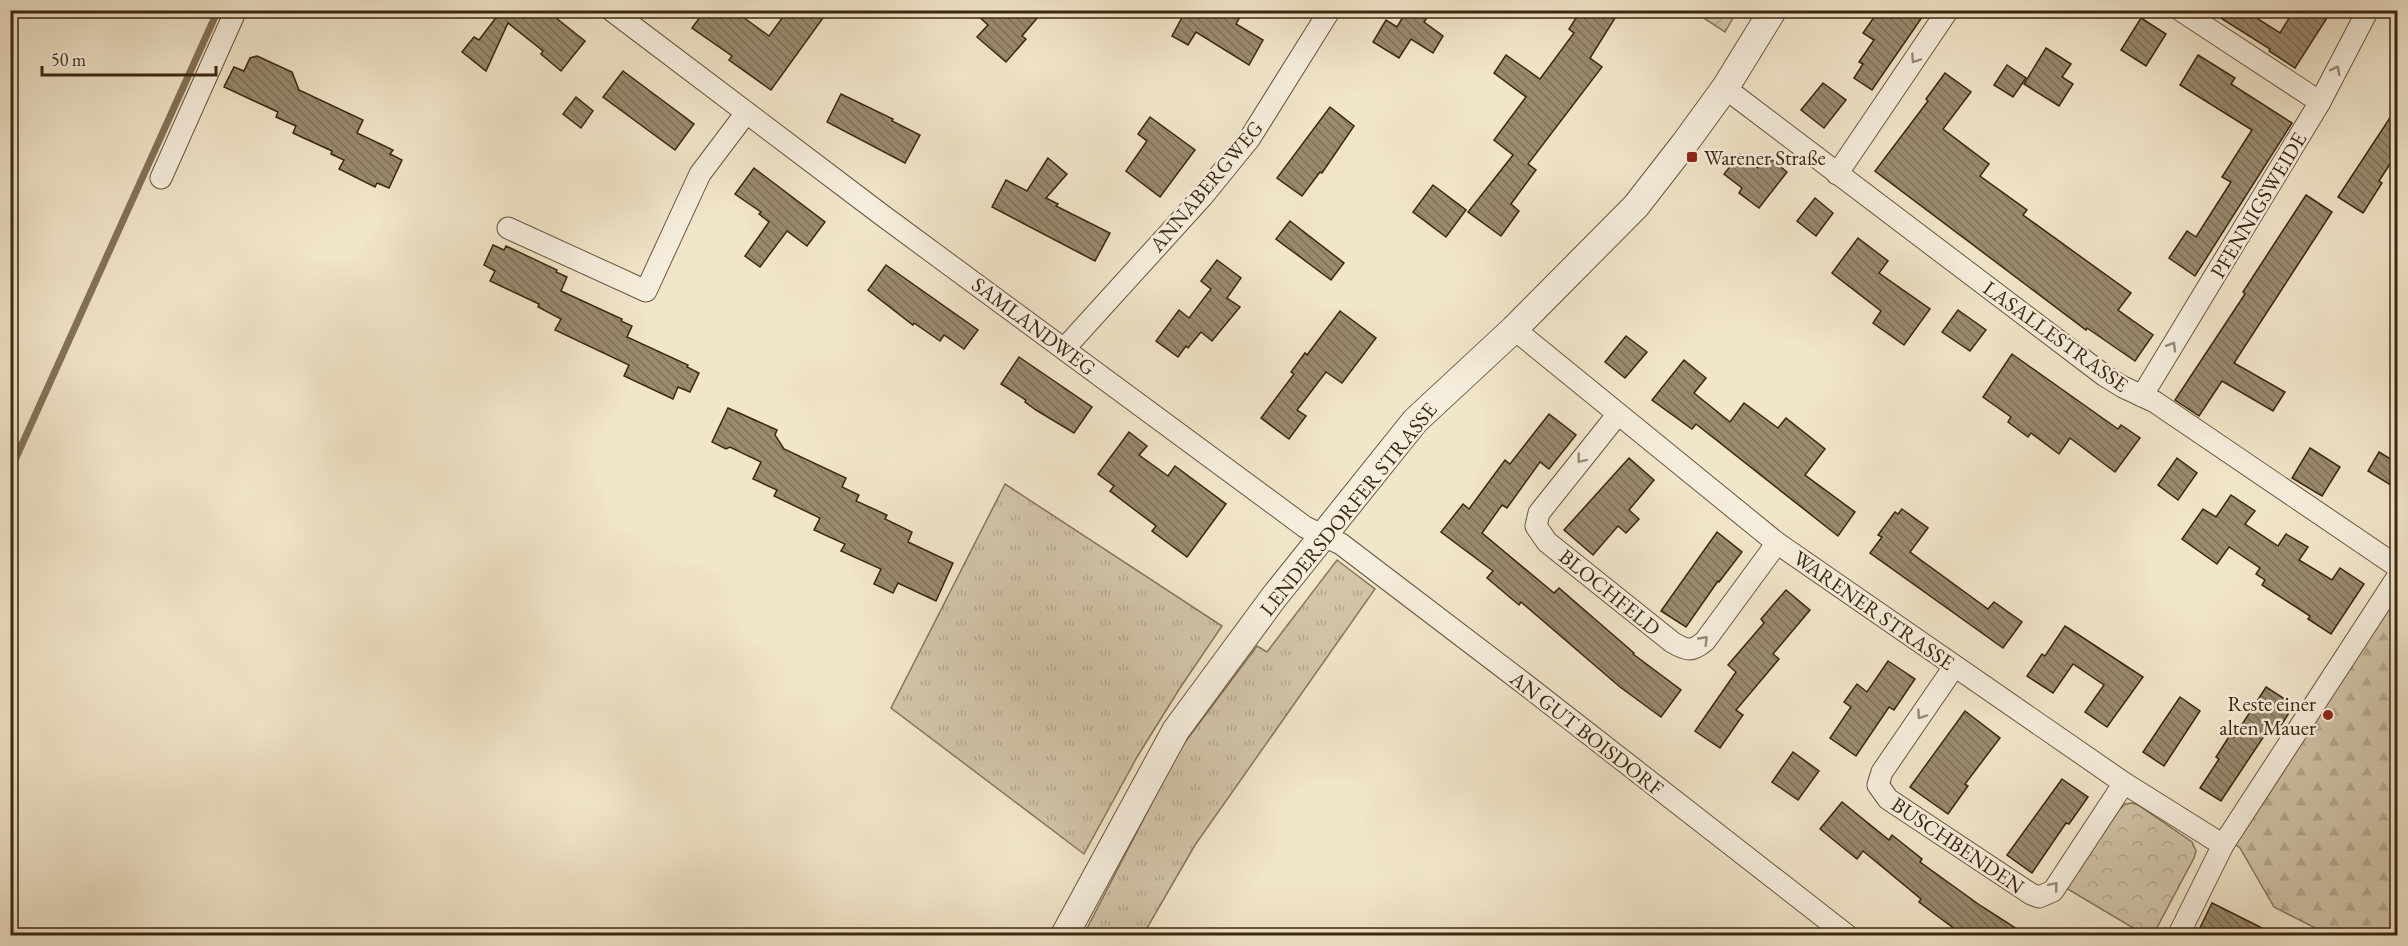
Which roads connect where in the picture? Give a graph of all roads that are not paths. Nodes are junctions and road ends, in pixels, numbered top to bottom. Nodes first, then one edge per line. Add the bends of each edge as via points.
1 (236, 10) edge
2 (611, 10) edge
3 (1330, 10) edge
4 (1773, 10) edge
5 (1948, 10) edge
6 (2180, 10) edge
7 (2368, 10) edge
8 (1725, 88) junction
9 (2320, 102) junction
10 (746, 113) junction
11 (1837, 174) junction
12 (161, 178) dead end
13 (508, 228) dead end
14 (1514, 329) junction
15 (1064, 349) junction
16 (2142, 396) junction
17 (1618, 414) junction
18 (1324, 534) junction
19 (1777, 543) junction
20 (2397, 567) edge
21 (2397, 576) edge
22 (1954, 667) junction
23 (2124, 783) junction
24 (2223, 845) junction
25 (1064, 936) edge
26 (1848, 936) edge
27 (2178, 936) edge

1 - 12 street
2 - 10 street, SAMLANDWEG
3 - 15 street, ANNABERGWEG via 1250,138 1202,197
4 - 8 street, LENDERSDORFER STRASSE
5 -> 11 street
6 - 9 street
9 -> 7 street, PFENNIGSWEIDE
8 - 11 street, LASALLESTRASSE
8 - 14 street, LENDERSDORFER STRASSE via 1636,206
16 -> 9 street, PFENNIGSWEIDE
10 - 13 street via 700,174 646,291
10 - 15 street, SAMLANDWEG
11 - 16 street, LASALLESTRASSE via 2105,376
14 - 17 street, WARENER STRASSE
14 - 18 street, LENDERSDORFER STRASSE via 1415,421
15 - 18 street, SAMLANDWEG via 1305,527
16 - 20 street, LASALLESTRASSE
17 - 19 street, WARENER STRASSE
17 -> 19 street, BLOCHFELD via 1539,513 1539,533 1556,549 1672,642 1695,650 1706,641
18 - 25 street, LENDERSDORFER STRASSE via 1176,730
18 - 26 street, AN GUT BOISDORF via 1526,685
19 - 22 street, WARENER STRASSE
21 - 24 street
22 - 23 street, WARENER STRASSE
22 -> 23 street, BUSCHBENDEN via 1882,772 1878,785 1888,799 2039,897 2053,891
23 - 24 street, WARENER STRASSE
24 - 27 street

